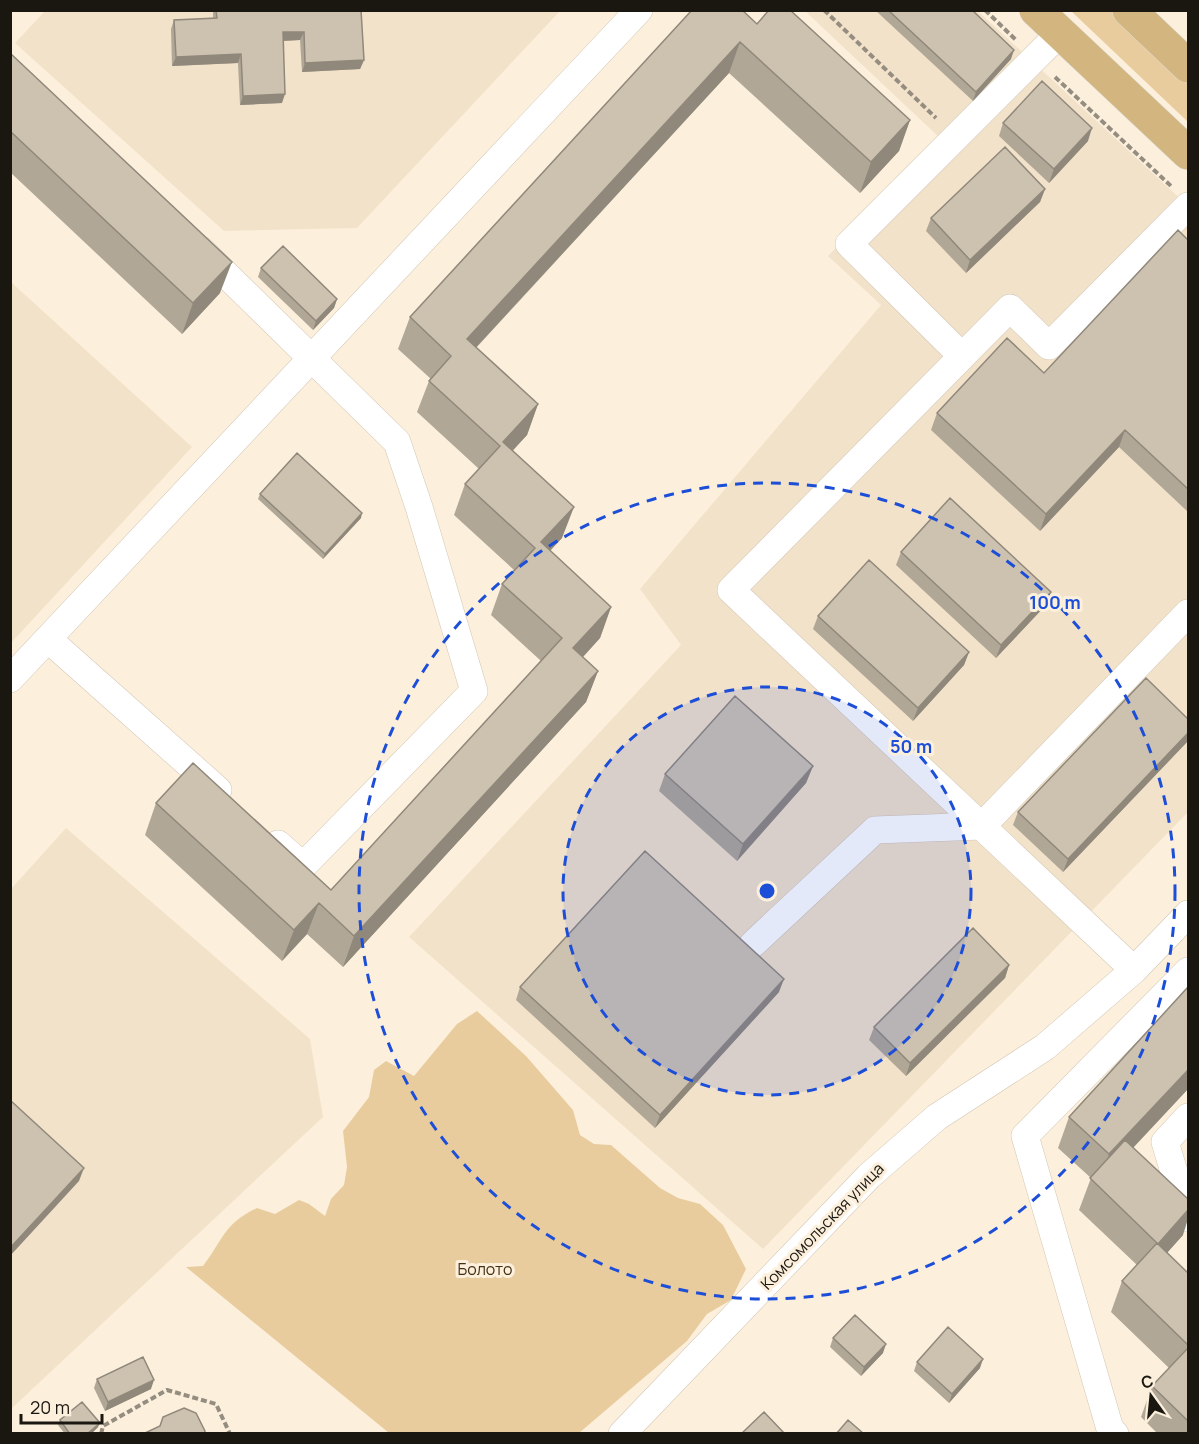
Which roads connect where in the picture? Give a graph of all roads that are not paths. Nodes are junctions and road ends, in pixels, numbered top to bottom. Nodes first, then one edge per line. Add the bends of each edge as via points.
1 (1036, 10) edge
2 (1129, 10) edge
3 (630, 14) edge
4 (1060, 33) junction
5 (1188, 66) edge
6 (1188, 153) edge
7 (1184, 200) edge
8 (186, 236) edge
9 (963, 356) junction
10 (312, 358) junction
11 (1188, 613) edge
12 (48, 639) junction
13 (10, 680) edge
14 (232, 804) edge
15 (982, 826) junction
16 (259, 827) edge
17 (1188, 914) edge
18 (753, 944) dead end
19 (1134, 970) junction
20 (1188, 971) edge
21 (1188, 1117) edge
22 (1188, 1218) edge
23 (622, 1434) edge
24 (1115, 1434) edge

1 - 4 main road
2 - 5 main road
3 - 10 street
4 - 6 main road
4 - 9 street via 849,244
7 - 9 street via 1049,346 1011,308
8 - 10 street
9 - 15 street via 730,590
10 - 12 street
10 - 16 street via 397,442 474,691 303,866
11 - 15 street
12 - 13 street
12 - 14 street
15 - 18 street via 875,830
15 - 19 street
17 - 19 street, Комсомольская улица
19 - 23 street, Комсомольская улица via 1045,1047 937,1117 869,1176
20 - 24 street via 1025,1136 1110,1429
21 - 22 street via 1165,1142

